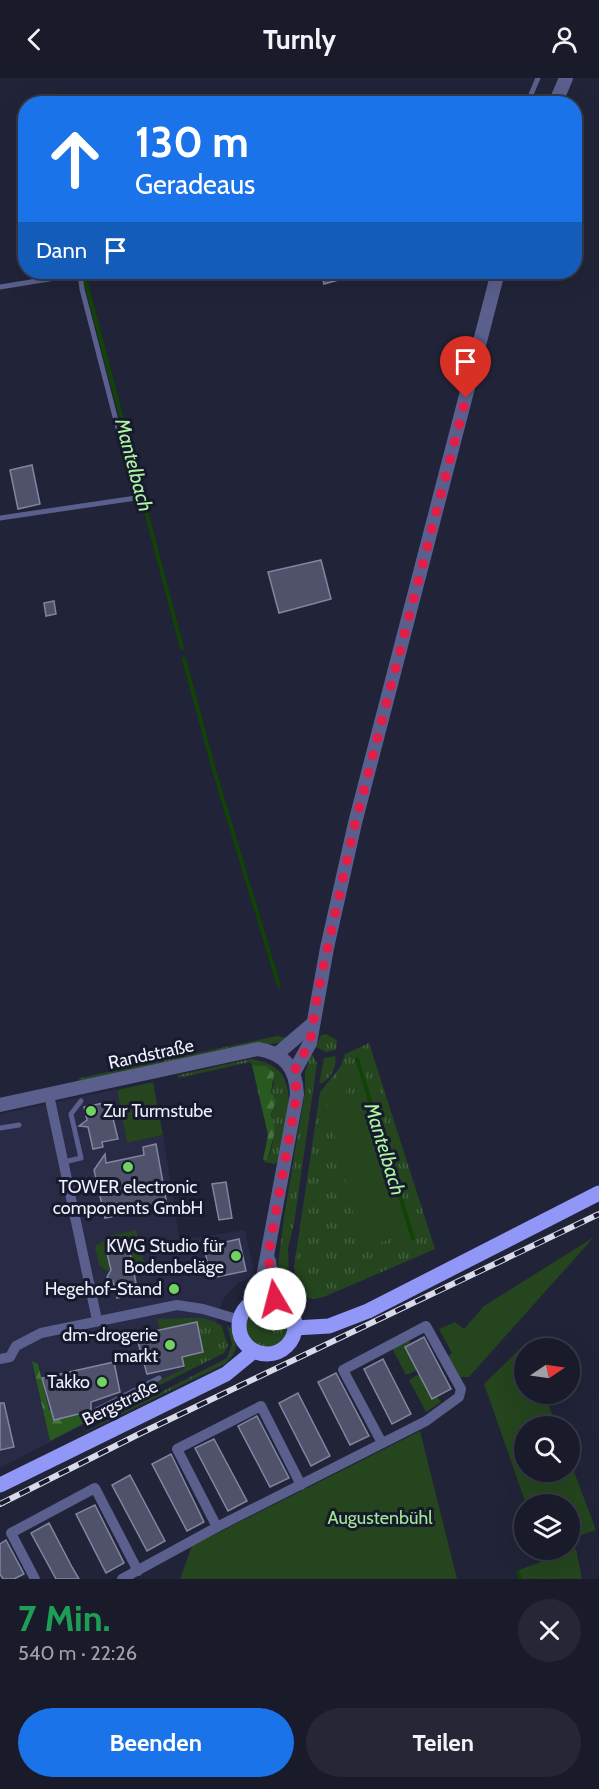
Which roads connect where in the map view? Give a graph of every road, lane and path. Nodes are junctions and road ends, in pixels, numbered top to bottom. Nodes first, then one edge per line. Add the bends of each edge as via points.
1 (538, 78) edge
2 (566, 78) edge
3 (530, 96) edge
4 (558, 96) edge
5 (50, 279) edge
6 (81, 279) edge
7 (496, 279) edge
8 (0, 287) edge
9 (0, 518) edge
10 (311, 1025) junction
11 (277, 1054) junction
12 (295, 1076) junction
13 (49, 1095) junction
14 (81, 1101) dead end
15 (0, 1105) edge
16 (19, 1125) dead end
17 (0, 1128) edge
18 (64, 1162) junction
19 (599, 1193) edge
20 (268, 1256) junction
21 (259, 1299) junction
22 (275, 1299) junction
23 (97, 1320) junction
24 (240, 1320) junction
25 (295, 1328) junction
26 (254, 1351) junction
27 (0, 1359) edge
28 (159, 1378) dead end
29 (96, 1410) dead end
30 (382, 1443) junction
31 (0, 1485) edge
32 (301, 1485) junction
33 (217, 1527) junction
34 (138, 1571) junction
35 (35, 1579) edge
36 (122, 1579) edge

1 - 3 lane
2 - 4 street
5 - 8 lane
6 - 9 lane via 136,498
7 - 10 street via 355,824
10 - 11 street
10 - 12 street via 310,1042
11 - 12 street
11 - 13 street, Randstraße via 258,1049
12 - 20 street via 297,1094
13 - 15 street, Randstraße
13 - 18 street
14 - 18 lane via 71,1114 81,1158
16 - 17 lane
18 - 23 street
19 - 25 main road via 368,1311 329,1326
20 - 21 street
20 - 22 street
21 - 22 main road
21 - 24 main road via 246,1307
22 - 25 main road via 288,1307
23 - 24 street via 177,1305
23 - 27 street via 41,1333 16,1346 10,1357
24 - 26 main road via 241,1338
25 - 26 main road via 281,1351
26 - 31 main road, Bergstraße via 226,1374
28 - 29 lane
30 - 30 street via 343,1370 426,1326 461,1394 426,1421
30 - 32 street
32 - 33 street
32 - 33 street via 261,1406 177,1449
33 - 34 street
34 - 35 street via 95,1488 11,1533
34 - 36 street

